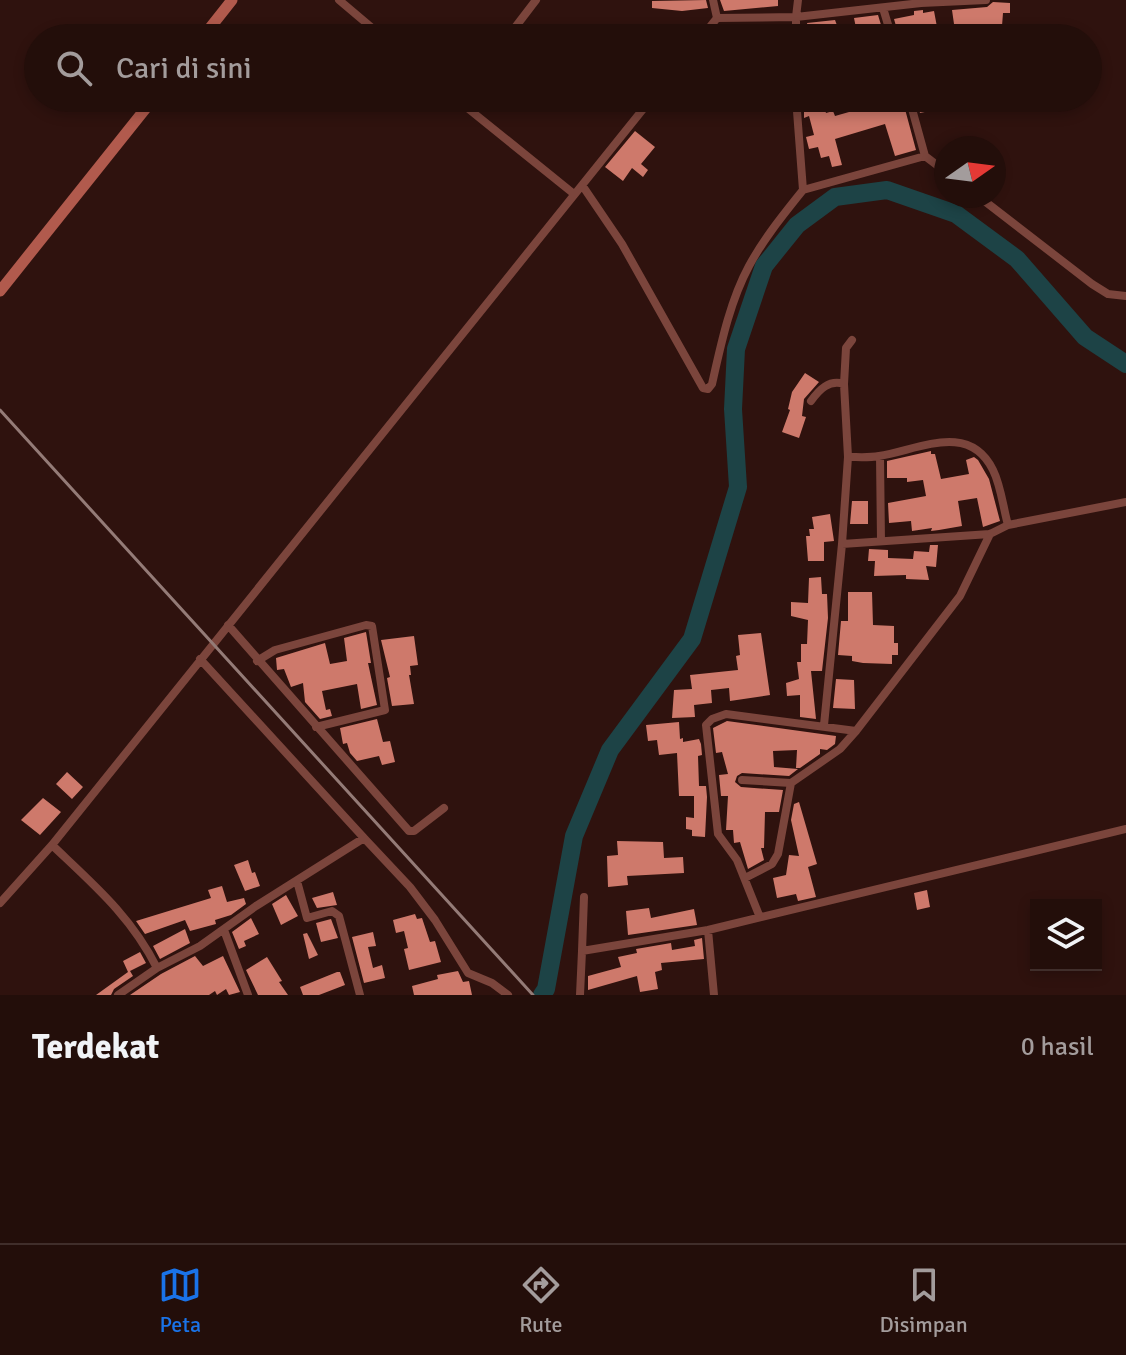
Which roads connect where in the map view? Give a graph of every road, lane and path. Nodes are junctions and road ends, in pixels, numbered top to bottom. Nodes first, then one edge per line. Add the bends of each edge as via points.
1 (232, 0) edge
2 (339, 0) edge
3 (536, 0) edge
4 (713, 0) edge
5 (798, 0) edge
6 (986, 0) edge
7 (920, 2) edge
8 (883, 8) junction
9 (796, 17) junction
10 (717, 18) junction
11 (213, 24) edge
12 (367, 24) edge
13 (518, 24) edge
14 (712, 24) edge
15 (796, 24) edge
16 (888, 24) edge
17 (143, 112) edge
18 (475, 112) edge
19 (641, 112) edge
20 (797, 112) edge
21 (913, 112) edge
22 (925, 156) junction
23 (934, 163) edge
24 (582, 185) junction
25 (803, 190) junction
26 (574, 194) junction
27 (994, 208) edge
28 (0, 291) edge
29 (1126, 296) edge
30 (852, 340) dead end
31 (844, 384) junction
32 (811, 401) dead end
33 (880, 456) junction
34 (848, 457) junction
35 (1126, 502) edge
36 (1008, 525) junction
37 (990, 534) junction
38 (881, 541) junction
39 (842, 544) junction
40 (228, 625) junction
41 (200, 659) junction
42 (257, 661) junction
43 (824, 725) junction
44 (316, 727) junction
45 (856, 731) junction
46 (742, 780) dead end
47 (791, 783) junction
48 (444, 808) dead end
49 (1126, 829) edge
50 (364, 838) junction
51 (52, 845) junction
52 (745, 878) junction
53 (297, 881) junction
54 (584, 897) dead end
55 (0, 903) edge
56 (759, 915) junction
57 (224, 930) junction
58 (708, 930) junction
59 (582, 951) junction
60 (157, 968) junction
61 (501, 993) edge
62 (118, 995) edge
63 (248, 995) edge
64 (360, 995) edge
65 (580, 995) edge
66 (714, 995) edge

1 - 11 main road
2 - 12 street
3 - 13 street
4 - 10 street
5 - 9 street
6 - 7 street
7 - 8 street
8 - 9 street
8 - 16 street
9 - 10 street
9 - 15 street
10 - 14 street
17 - 28 main road
18 - 26 street
19 - 24 street
20 - 25 street
21 - 22 street
22 - 23 street
22 - 25 street
24 - 25 street via 706,389 712,384 723,334 748,268
24 - 26 street
26 - 40 street
27 - 29 street via 1092,284 1108,294
30 - 31 street via 846,348
31 - 32 street via 819,390
31 - 34 street
33 - 34 street
33 - 36 street via 945,441 975,448 995,473
33 - 38 street
34 - 39 street
35 - 36 street
36 - 37 street
37 - 38 street
37 - 45 street via 960,596
38 - 39 street
39 - 43 street
40 - 41 street
40 - 42 street
41 - 50 street
41 - 51 street
42 - 44 street
42 - 44 street via 275,650 372,626 385,710
43 - 45 street
43 - 52 street via 726,714 706,725 718,834
44 - 48 street via 409,831
45 - 47 street via 840,749
46 - 47 street
47 - 52 street via 778,854 772,864
49 - 56 street
50 - 53 street
50 - 61 street via 410,887 468,973
51 - 55 street
51 - 60 street via 118,908
52 - 56 street
53 - 57 street
53 - 64 street via 307,918 332,911 339,916
54 - 59 street
56 - 58 street
57 - 60 street
57 - 63 street
58 - 59 street
58 - 66 street
59 - 65 street
60 - 62 street

